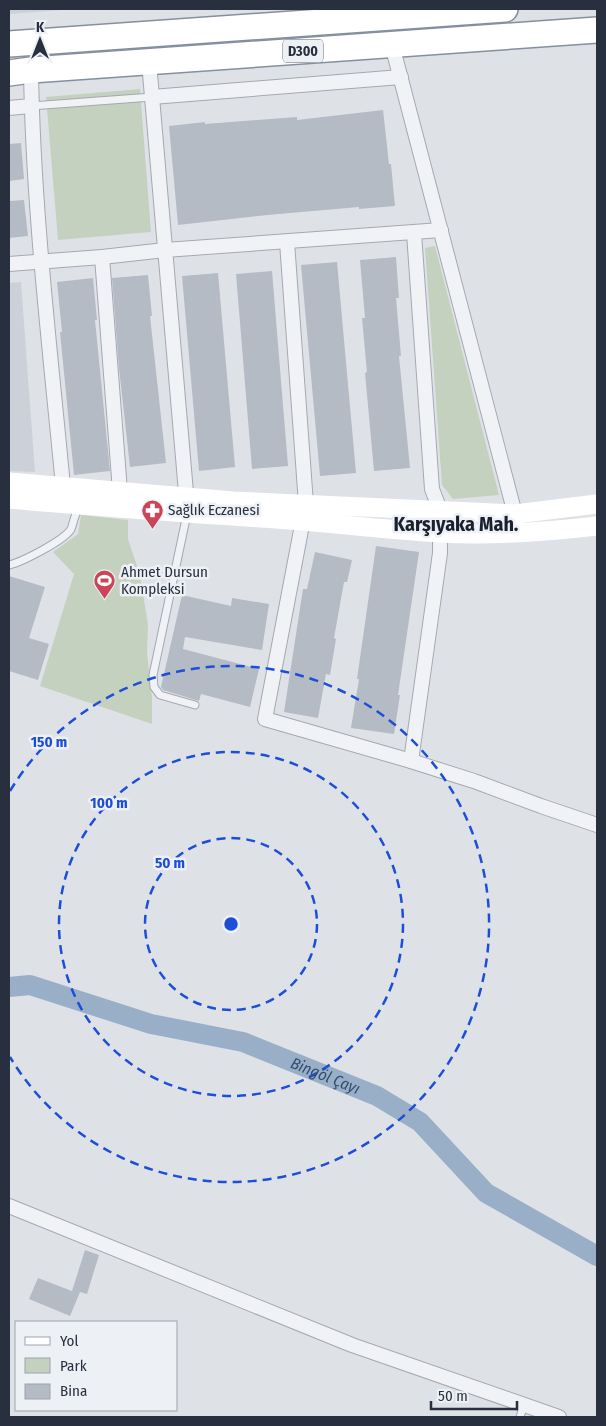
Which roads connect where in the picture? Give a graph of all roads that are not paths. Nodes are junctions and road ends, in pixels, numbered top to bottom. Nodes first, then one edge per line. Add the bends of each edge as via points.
1 (505, 9) edge
2 (445, 11) edge
3 (597, 30) edge
4 (9, 44) edge
5 (392, 45) junction
6 (149, 62) junction
7 (20, 72) edge
8 (401, 77) junction
9 (152, 97) junction
10 (31, 106) junction
11 (9, 108) edge
12 (441, 230) junction
13 (414, 233) junction
14 (287, 242) junction
15 (165, 250) junction
16 (102, 257) junction
17 (42, 262) junction
18 (9, 264) edge
19 (9, 482) edge
20 (63, 486) junction
21 (120, 492) junction
22 (9, 499) edge
23 (69, 504) junction
24 (597, 504) edge
25 (187, 505) junction
26 (440, 510) junction
27 (305, 513) junction
28 (514, 514) junction
29 (597, 526) edge
30 (440, 533) junction
31 (9, 565) edge
32 (195, 705) dead end
33 (411, 761) junction
34 (597, 824) edge
35 (9, 1206) edge
36 (522, 1411) edge
37 (559, 1417) edge

1 - 2 highway, D300
2 - 4 highway, D300
3 - 5 highway, D300
5 - 6 highway, D300
5 - 8 street
6 - 7 highway, D300
6 - 9 street
7 - 10 street
8 - 9 street
8 - 12 street
9 - 10 lane
9 - 15 street
10 - 11 street
10 - 17 street
12 - 13 street
12 - 28 street
13 - 14 street
13 - 26 street via 432,489
14 - 15 street
14 - 27 street
15 - 16 street
15 - 25 street
16 - 17 street
16 - 21 street
17 - 18 street
17 - 20 street
19 - 20 street
20 - 21 street
20 - 23 street
21 - 25 street
22 - 23 street
23 - 25 street
23 - 31 lane via 76,514 70,530 56,542
24 - 28 street
25 - 27 street
25 - 32 lane via 153,674 154,687 160,696
26 - 27 street
26 - 28 street
26 - 30 street
27 - 30 street
27 - 33 street via 264,719
29 - 30 street via 551,532
30 - 33 street via 440,553
33 - 34 street
35 - 36 street
36 - 37 street

